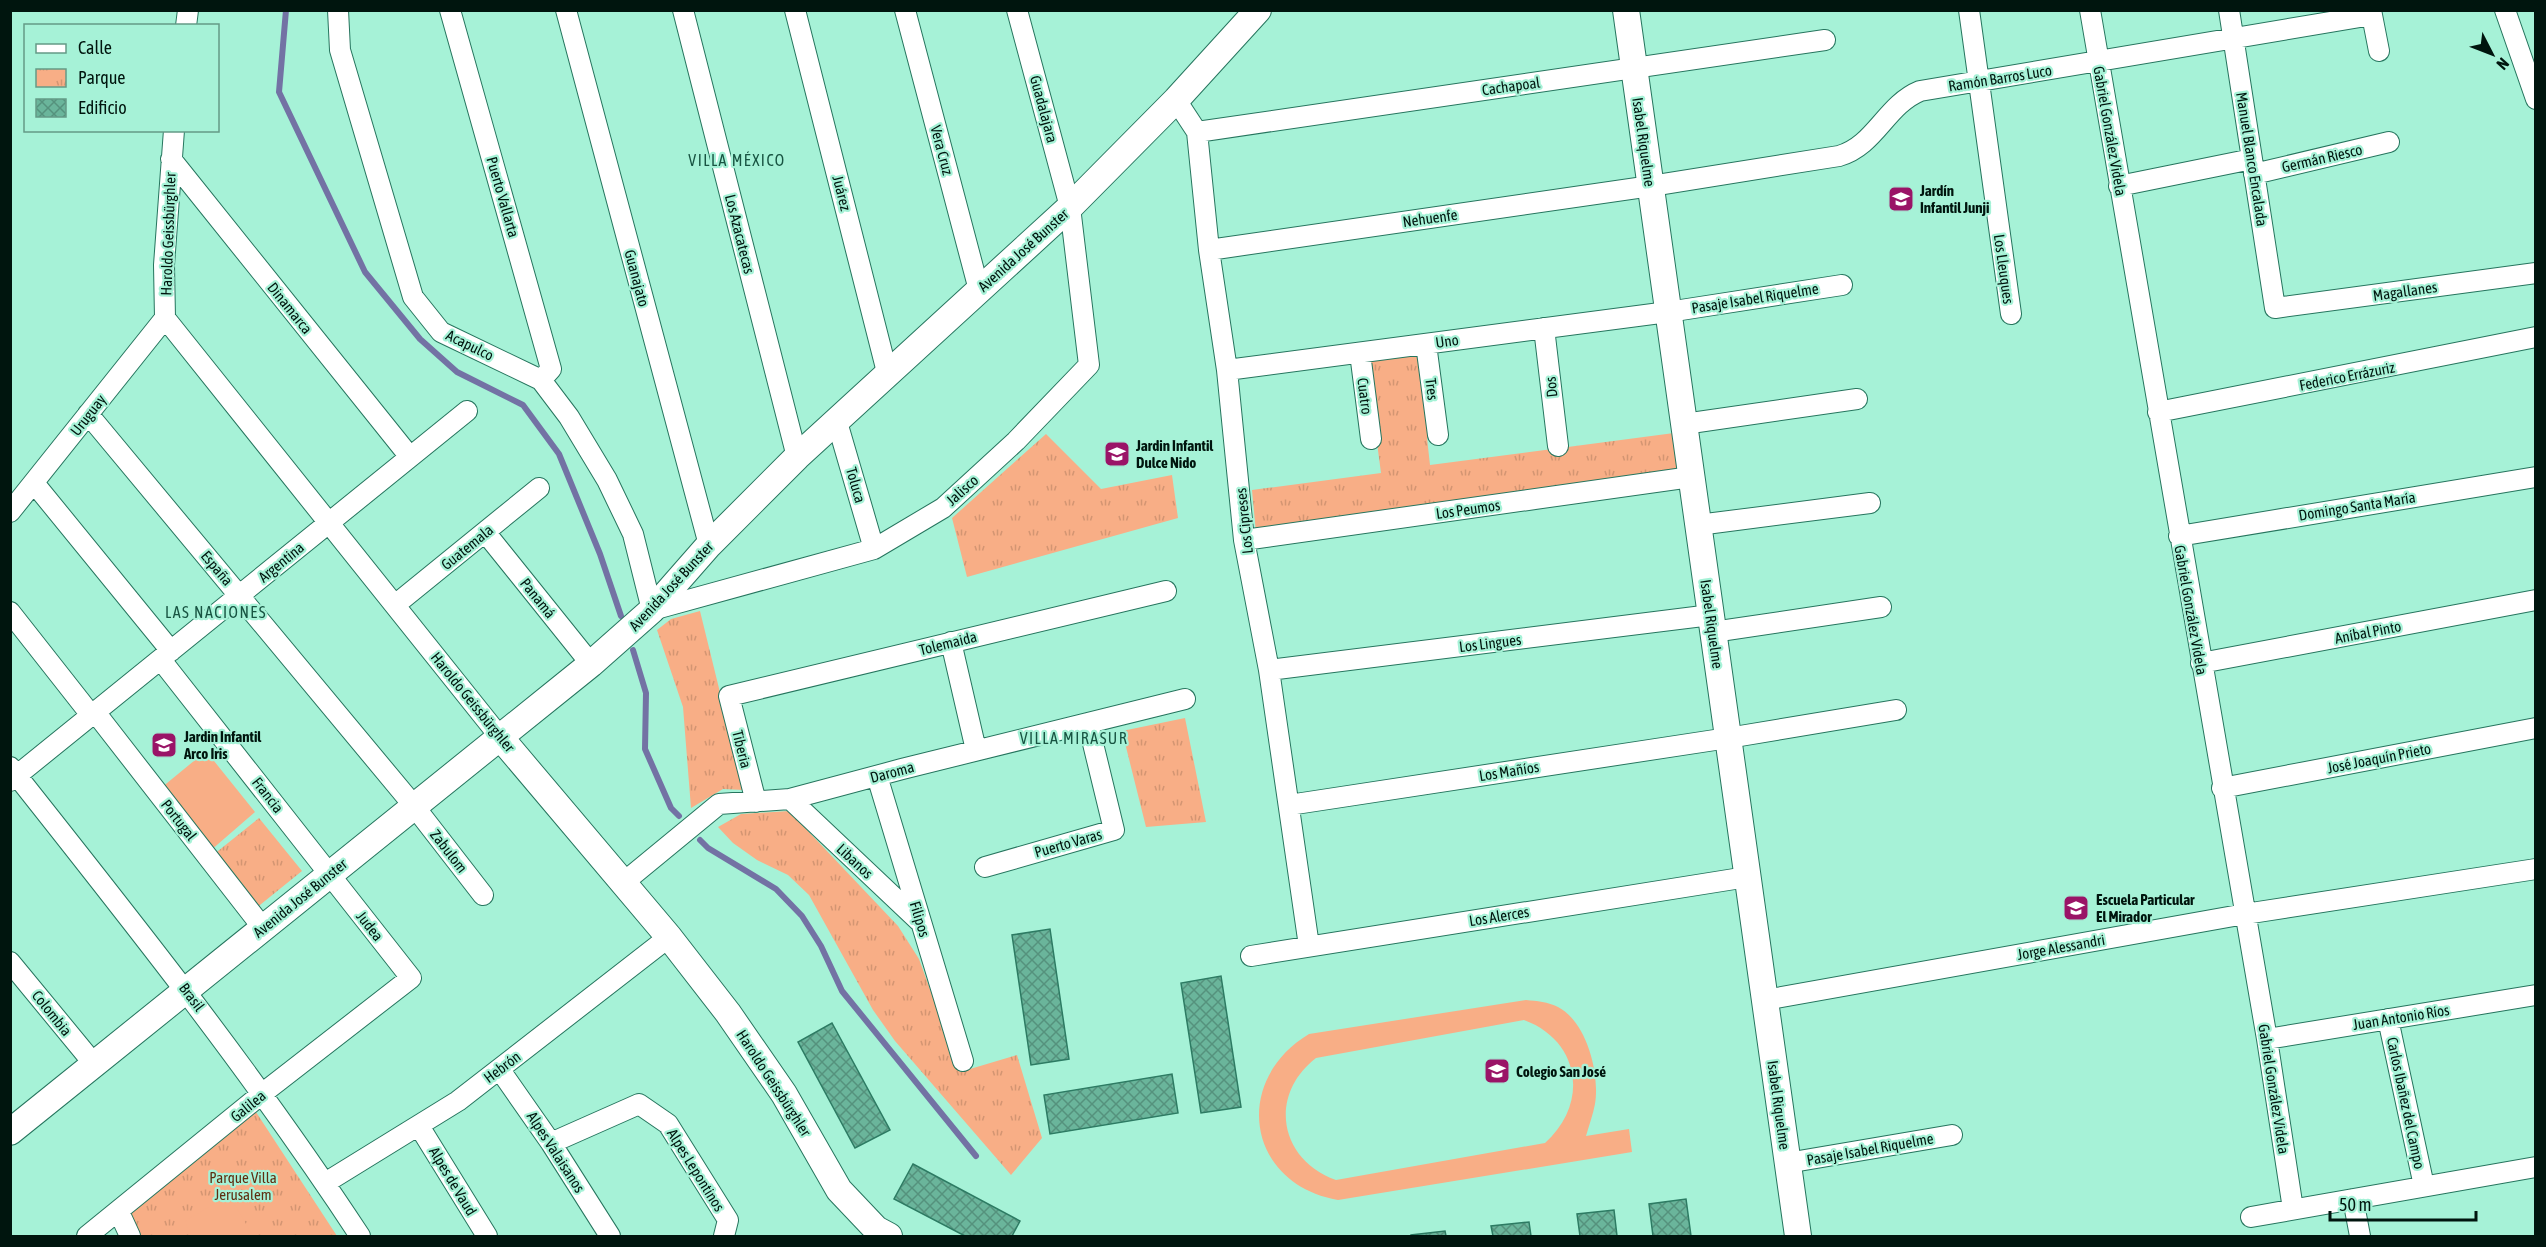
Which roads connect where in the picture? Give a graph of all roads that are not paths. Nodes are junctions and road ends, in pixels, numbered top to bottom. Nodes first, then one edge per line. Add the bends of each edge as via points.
1 (338, 10) edge
2 (450, 10) edge
3 (566, 10) edge
4 (683, 10) edge
5 (795, 10) edge
6 (905, 10) edge
7 (1017, 10) edge
8 (1258, 10) edge
9 (1626, 10) edge
10 (1969, 10) edge
11 (2090, 10) edge
12 (2229, 10) edge
13 (2505, 10) edge
14 (2372, 13) edge
15 (2233, 39) junction
16 (1825, 40) dead end
17 (2379, 51) dead end
18 (2098, 62) junction
19 (1634, 69) junction
20 (1979, 82) junction
21 (2535, 99) edge
22 (1176, 100) junction
23 (174, 132) edge
24 (1197, 132) junction
25 (2390, 142) dead end
26 (171, 159) junction
27 (2253, 166) junction
28 (1650, 186) junction
29 (2119, 186) junction
30 (1070, 207) junction
31 (1209, 250) junction
32 (2535, 273) edge
33 (1842, 285) dead end
34 (980, 290) junction
35 (2275, 308) joint
36 (1668, 312) junction
37 (2010, 314) dead end
38 (165, 318) junction
39 (1544, 328) junction
40 (2535, 337) edge
41 (1426, 344) junction
42 (1360, 353) junction
43 (1227, 370) junction
44 (888, 376) junction
45 (541, 380) junction
46 (1857, 399) dead end
47 (467, 411) dead end
48 (2158, 412) junction
49 (88, 414) junction
50 (837, 422) junction
51 (1684, 424) junction
52 (1438, 435) dead end
53 (1371, 439) dead end
54 (1558, 446) dead end
55 (410, 457) junction
56 (797, 457) junction
57 (1691, 477) junction
58 (2535, 477) edge
59 (34, 483) junction
60 (539, 488) dead end
61 (1870, 503) dead end
62 (10, 512) edge
63 (329, 522) junction
64 (1698, 525) junction
65 (485, 532) junction
66 (2179, 536) junction
67 (1244, 540) junction
68 (709, 545) junction
69 (874, 549) junction
70 (1166, 591) dead end
71 (239, 596) junction
72 (2535, 600) edge
73 (395, 604) junction
74 (1881, 607) dead end
75 (652, 610) junction
76 (10, 612) edge
77 (1712, 624) junction
78 (951, 642) junction
79 (166, 655) junction
80 (2200, 663) junction
81 (591, 664) junction
82 (1269, 670) junction
83 (729, 696) joint
84 (1185, 699) dead end
85 (1896, 710) dead end
86 (93, 714) junction
87 (1088, 723) junction
88 (2535, 728) edge
89 (500, 737) junction
90 (1728, 738) junction
91 (976, 750) junction
92 (13, 775) edge
93 (877, 776) junction
94 (2222, 788) junction
95 (790, 799) junction
96 (756, 802) junction
97 (1289, 805) junction
98 (414, 806) junction
99 (985, 867) dead end
100 (2535, 869) edge
101 (330, 874) junction
102 (1747, 877) junction
103 (623, 883) junction
104 (483, 895) dead end
105 (2245, 914) junction
106 (921, 923) junction
107 (262, 928) junction
108 (669, 937) junction
109 (1308, 946) junction
110 (1251, 956) dead end
111 (10, 962) edge
112 (411, 978) joint
113 (187, 990) junction
114 (2535, 995) edge
115 (1765, 1000) junction
116 (2388, 1019) junction
117 (2267, 1039) junction
118 (963, 1061) dead end
119 (94, 1064) junction
120 (500, 1070) junction
121 (263, 1093) junction
122 (419, 1126) junction
123 (11, 1131) edge
124 (1952, 1135) dead end
125 (551, 1143) junction
126 (1787, 1163) junction
127 (2535, 1167) edge
128 (325, 1183) junction
129 (2424, 1186) junction
130 (2353, 1199) junction
131 (2293, 1209) junction
132 (119, 1212) junction
133 (2251, 1217) dead end
134 (87, 1236) edge
135 (130, 1236) edge
136 (360, 1236) edge
137 (487, 1236) edge
138 (610, 1236) edge
139 (724, 1236) edge
140 (889, 1236) edge
141 (1798, 1236) edge
142 (2360, 1236) edge

1 - 45 street, Acapulco via 340,50 413,297 441,332
2 - 45 street, Puerto Vallarta via 551,369
3 - 68 street, Guanajato
4 - 56 street, Los Azacatecas
5 - 44 street, Juárez
6 - 34 street, Vera Cruz
7 - 30 street, Guadalajara
8 - 22 street, Avenida José Bunster
9 - 19 street, Isabel Riquelme
10 - 20 street, Los Lleuques
11 - 18 street, Gabriel González Videla
12 - 15 street, Manuel Blanco Encalada
13 - 21 street
14 - 15 street, Ramón Barros Luco
14 - 17 street
15 - 18 street, Ramón Barros Luco
15 - 27 street, Manuel Blanco Encalada
16 - 19 street, Cachapoal
18 - 20 street, Ramón Barros Luco
18 - 29 street, Gabriel González Videla
19 - 24 street, Cachapoal
19 - 28 street, Isabel Riquelme
20 - 28 street, Ramón Barros Luco via 1908,96 1851,153
20 - 37 street, Los Lleuques
22 - 24 street, Los Cipreses
22 - 30 street, Avenida José Bunster
23 - 26 street, Haroldo Geissbürghler
24 - 31 street, Los Cipreses
25 - 27 street, Germán Riesco
26 - 38 street, Haroldo Geissbürghler
26 - 55 street, Dinamarca
27 - 29 street, Germán Riesco
27 - 35 street, Manuel Blanco Encalada
28 - 31 street, Nehuenfe
28 - 36 street, Isabel Riquelme
29 - 48 street, Gabriel González Videla
30 - 34 street, Avenida José Bunster
30 - 69 street, Jalisco via 1089,365 1016,441 943,508
31 - 43 street, Los Cipreses
32 - 35 street, Magallanes
33 - 36 street, Pasaje Isabel Riquelme
34 - 44 street, Avenida José Bunster
36 - 39 street, Uno
36 - 51 street, Isabel Riquelme
38 - 49 street, Uruguay
38 - 63 street, Haroldo Geissbürghler
39 - 41 street, Uno
39 - 54 street, Dos
40 - 48 street, Federico Errázuriz
41 - 42 street, Uno
41 - 52 street, Tres
42 - 43 street, Uno
42 - 53 street, Cuatro
43 - 67 street, Los Cipreses
44 - 50 street, Avenida José Bunster
45 - 75 street, Acapulco via 607,480 633,534
46 - 51 street
47 - 55 street, Argentina
48 - 66 street, Gabriel González Videla
49 - 59 street, Uruguay
49 - 71 street, España
50 - 56 street, Avenida José Bunster
50 - 69 street, Toluca
51 - 57 street, Isabel Riquelme
55 - 63 street, Argentina
56 - 68 street, Avenida José Bunster
57 - 64 street, Isabel Riquelme
57 - 67 street, Los Peumos
58 - 66 street, Domingo Santa María
59 - 62 street, Uruguay
59 - 79 street, Francia
60 - 65 street, Guatemala
61 - 64 street
63 - 71 street, Argentina
63 - 73 street, Haroldo Geissbürghler
64 - 77 street, Isabel Riquelme
65 - 73 street, Guatemala
65 - 81 street, Panamá
66 - 80 street, Gabriel González Videla
67 - 82 street, Los Cipreses
68 - 75 street, Avenida José Bunster
69 - 75 street, Jalisco
70 - 78 street, Tolemaida
71 - 79 street, Argentina
71 - 98 street, España
72 - 80 street, Aníbal Pinto
73 - 89 street, Haroldo Geissbürghler
74 - 77 street
75 - 81 street, Avenida José Bunster
76 - 86 street, Portugal
77 - 82 street, Los Lingues
77 - 90 street, Isabel Riquelme
78 - 83 street, Tolemaida
78 - 91 street
79 - 86 street, Argentina
79 - 101 street, Francia
80 - 94 street, Gabriel González Videla
81 - 89 street, Avenida José Bunster
82 - 97 street, Los Cipreses
83 - 96 street, Tiberia
84 - 87 street, Daroma
85 - 90 street
86 - 92 street, Argentina
86 - 107 street, Portugal
87 - 91 street, Daroma
87 - 99 street, Puerto Varas via 1114,830
88 - 94 street, José Joaquín Prieto
89 - 98 street, Avenida José Bunster
89 - 103 street, Haroldo Geissbürghler
90 - 97 street, Los Mañíos
90 - 102 street, Isabel Riquelme
91 - 93 street, Daroma
92 - 113 street, Brasil
93 - 95 street, Daroma
93 - 106 street, Filipos
94 - 105 street, Gabriel González Videla
95 - 96 street, Daroma
95 - 106 street, Libanos
96 - 103 street, Daroma via 719,804
97 - 109 street, Los Cipreses
98 - 101 street, Avenida José Bunster
98 - 104 street, Zabulom
100 - 105 street, Jorge Alessandri
101 - 107 street, Avenida José Bunster
101 - 112 street, Judea
102 - 109 street, Los Alerces
102 - 115 street, Isabel Riquelme
103 - 108 street, Haroldo Geissbürghler
105 - 115 street, Jorge Alessandri
105 - 117 street, Gabriel González Videla
106 - 118 street, Filipos
107 - 113 street, Avenida José Bunster
108 - 120 street, Hebrón
108 - 140 street, Haroldo Geissbürghler via 728,1013 783,1094 839,1190 876,1229
109 - 110 street, Los Alerces
111 - 119 street, Colombia
112 - 121 street, Galilea
113 - 119 street, Avenida José Bunster
113 - 121 street, Brasil
114 - 116 street, Juan Antonio Ríos
115 - 126 street, Isabel Riquelme
116 - 117 street, Juan Antonio Ríos
116 - 129 street, Carlos Ibañez del Campo
117 - 131 street, Gabriel González Videla
119 - 123 street, Avenida José Bunster
120 - 122 street, Hebrón
120 - 125 street, Alpes Valaisanos
121 - 128 street, Brasil
121 - 132 street, Galilea
122 - 128 street, Hebrón
122 - 137 street, Alpes de Vaud
124 - 126 street, Pasaje Isabel Riquelme
125 - 138 street, Alpes Valaisanos
125 - 139 street, Alpes Lepontinos via 639,1104 668,1124 728,1220
126 - 141 street, Isabel Riquelme
127 - 129 street
128 - 136 street, Brasil
129 - 130 street
130 - 131 street
130 - 142 street
131 - 133 street
132 - 134 street, Galilea
132 - 135 street

